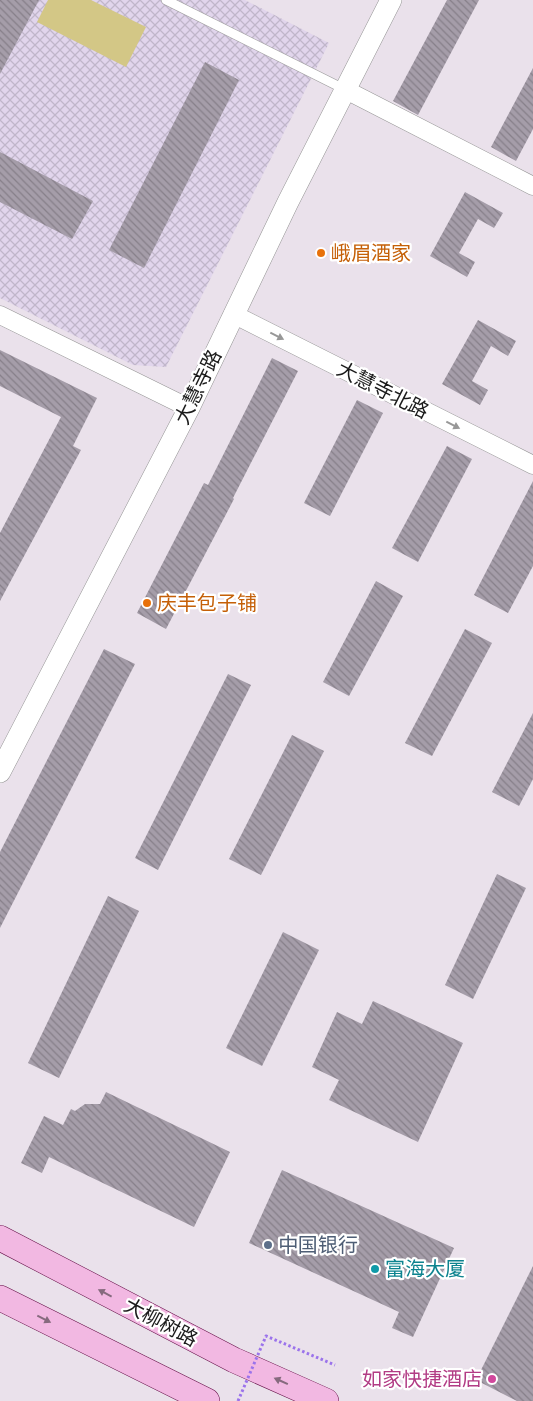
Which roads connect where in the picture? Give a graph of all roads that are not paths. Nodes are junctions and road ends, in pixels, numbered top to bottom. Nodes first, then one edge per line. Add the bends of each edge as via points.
1 (166, 0) edge
2 (391, 0) edge
3 (346, 90) junction
4 (533, 186) edge
5 (0, 314) edge
6 (233, 314) junction
7 (189, 408) junction
8 (533, 465) edge
9 (0, 772) edge
10 (0, 1238) edge
11 (0, 1298) edge
12 (207, 1401) edge
13 (326, 1401) edge

1 - 3 lane
2 - 3 street, 大慧寺路
3 - 4 street
3 - 6 street, 大慧寺路
5 - 7 street
6 - 7 street, 大慧寺路
6 -> 8 street, 大慧寺北路
7 - 9 street, 大慧寺路
13 -> 10 main road, 大柳树路 via 234,1360
11 -> 12 main road

